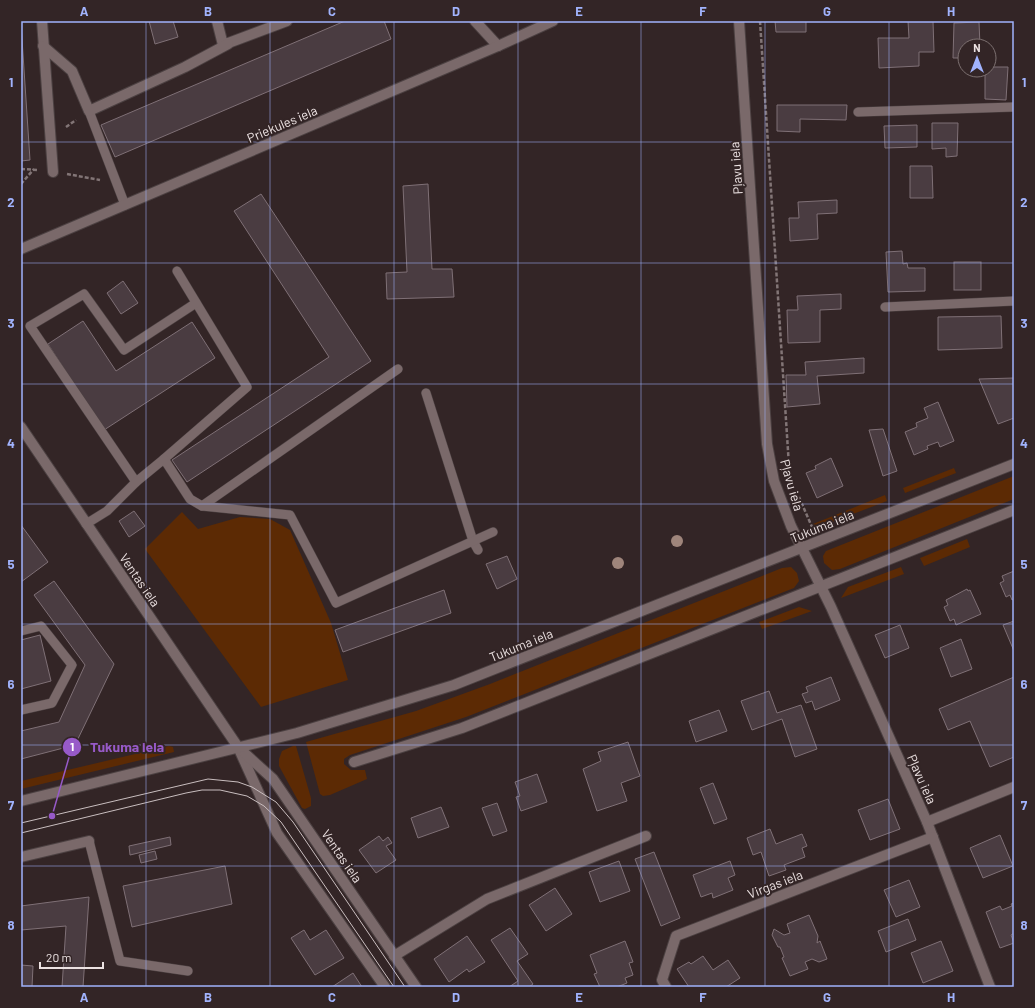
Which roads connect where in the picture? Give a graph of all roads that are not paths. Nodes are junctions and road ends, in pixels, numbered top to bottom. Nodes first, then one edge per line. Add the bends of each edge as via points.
1 (42, 21) edge
2 (217, 21) edge
3 (287, 21) edge
4 (475, 21) edge
5 (553, 21) edge
6 (739, 21) edge
7 (228, 44) junction
8 (43, 46) junction
9 (498, 46) junction
10 (1014, 107) edge
11 (89, 111) junction
12 (858, 112) dead end
13 (53, 172) dead end
14 (125, 205) junction
15 (21, 249) edge
16 (177, 271) dead end
17 (1014, 301) edge
18 (196, 303) junction
19 (886, 306) dead end
20 (398, 369) dead end
21 (426, 393) dead end
22 (21, 427) edge
23 (164, 459) junction
24 (1014, 464) edge
25 (136, 482) junction
26 (202, 506) junction
27 (1014, 510) edge
28 (86, 524) junction
29 (493, 532) dead end
30 (473, 541) junction
31 (800, 548) junction
32 (478, 550) dead end
33 (821, 588) junction
34 (21, 631) edge
35 (21, 710) edge
36 (238, 747) junction
37 (354, 762) dead end
38 (1014, 787) edge
39 (21, 801) edge
40 (927, 822) junction
41 (646, 836) dead end
42 (933, 837) junction
43 (89, 841) joint
44 (21, 857) edge
45 (394, 956) junction
46 (188, 971) dead end
47 (385, 987) edge
48 (416, 987) edge
49 (666, 987) edge
50 (990, 987) edge

1 - 8 street
2 - 7 street via 223,45
3 - 7 street
4 - 9 street
5 - 9 street, Priekules iela
6 - 31 street, Pļavu iela via 767,444 774,480
7 - 11 street via 185,67
8 - 11 street via 72,71
8 - 13 street
9 - 14 street, Priekules iela
10 - 12 lane
11 - 14 lane
14 - 15 street, Priekules iela
16 - 18 lane
17 - 19 lane
18 - 23 lane via 247,387
18 - 25 lane via 124,350 84,294 30,326
20 - 26 lane
21 - 30 lane
22 - 28 street, Ventas iela
23 - 25 lane
23 - 26 lane via 190,499
24 - 31 street, Tukuma iela
25 - 28 lane via 107,511
26 - 30 lane via 290,515 336,603
27 - 33 street
28 - 36 street, Ventas iela
29 - 30 lane
30 - 32 lane
31 - 33 street, Pļavu iela
31 - 36 street, Tukuma iela via 454,685
33 - 37 street via 462,728
33 - 40 street, Pļavu iela
34 - 35 lane via 41,626 72,666 52,702
36 - 39 street, Tukuma iela
36 - 45 street, Ventas iela via 273,779
36 - 47 street, Ventas iela via 278,833
38 - 40 street
40 - 42 street, Pļavu iela
41 - 45 street via 487,899
42 - 49 street, Virgas iela via 676,936 662,980
42 - 50 street, Pļavu iela
43 - 44 street
43 - 46 lane via 120,961
45 - 48 street, Ventas iela

